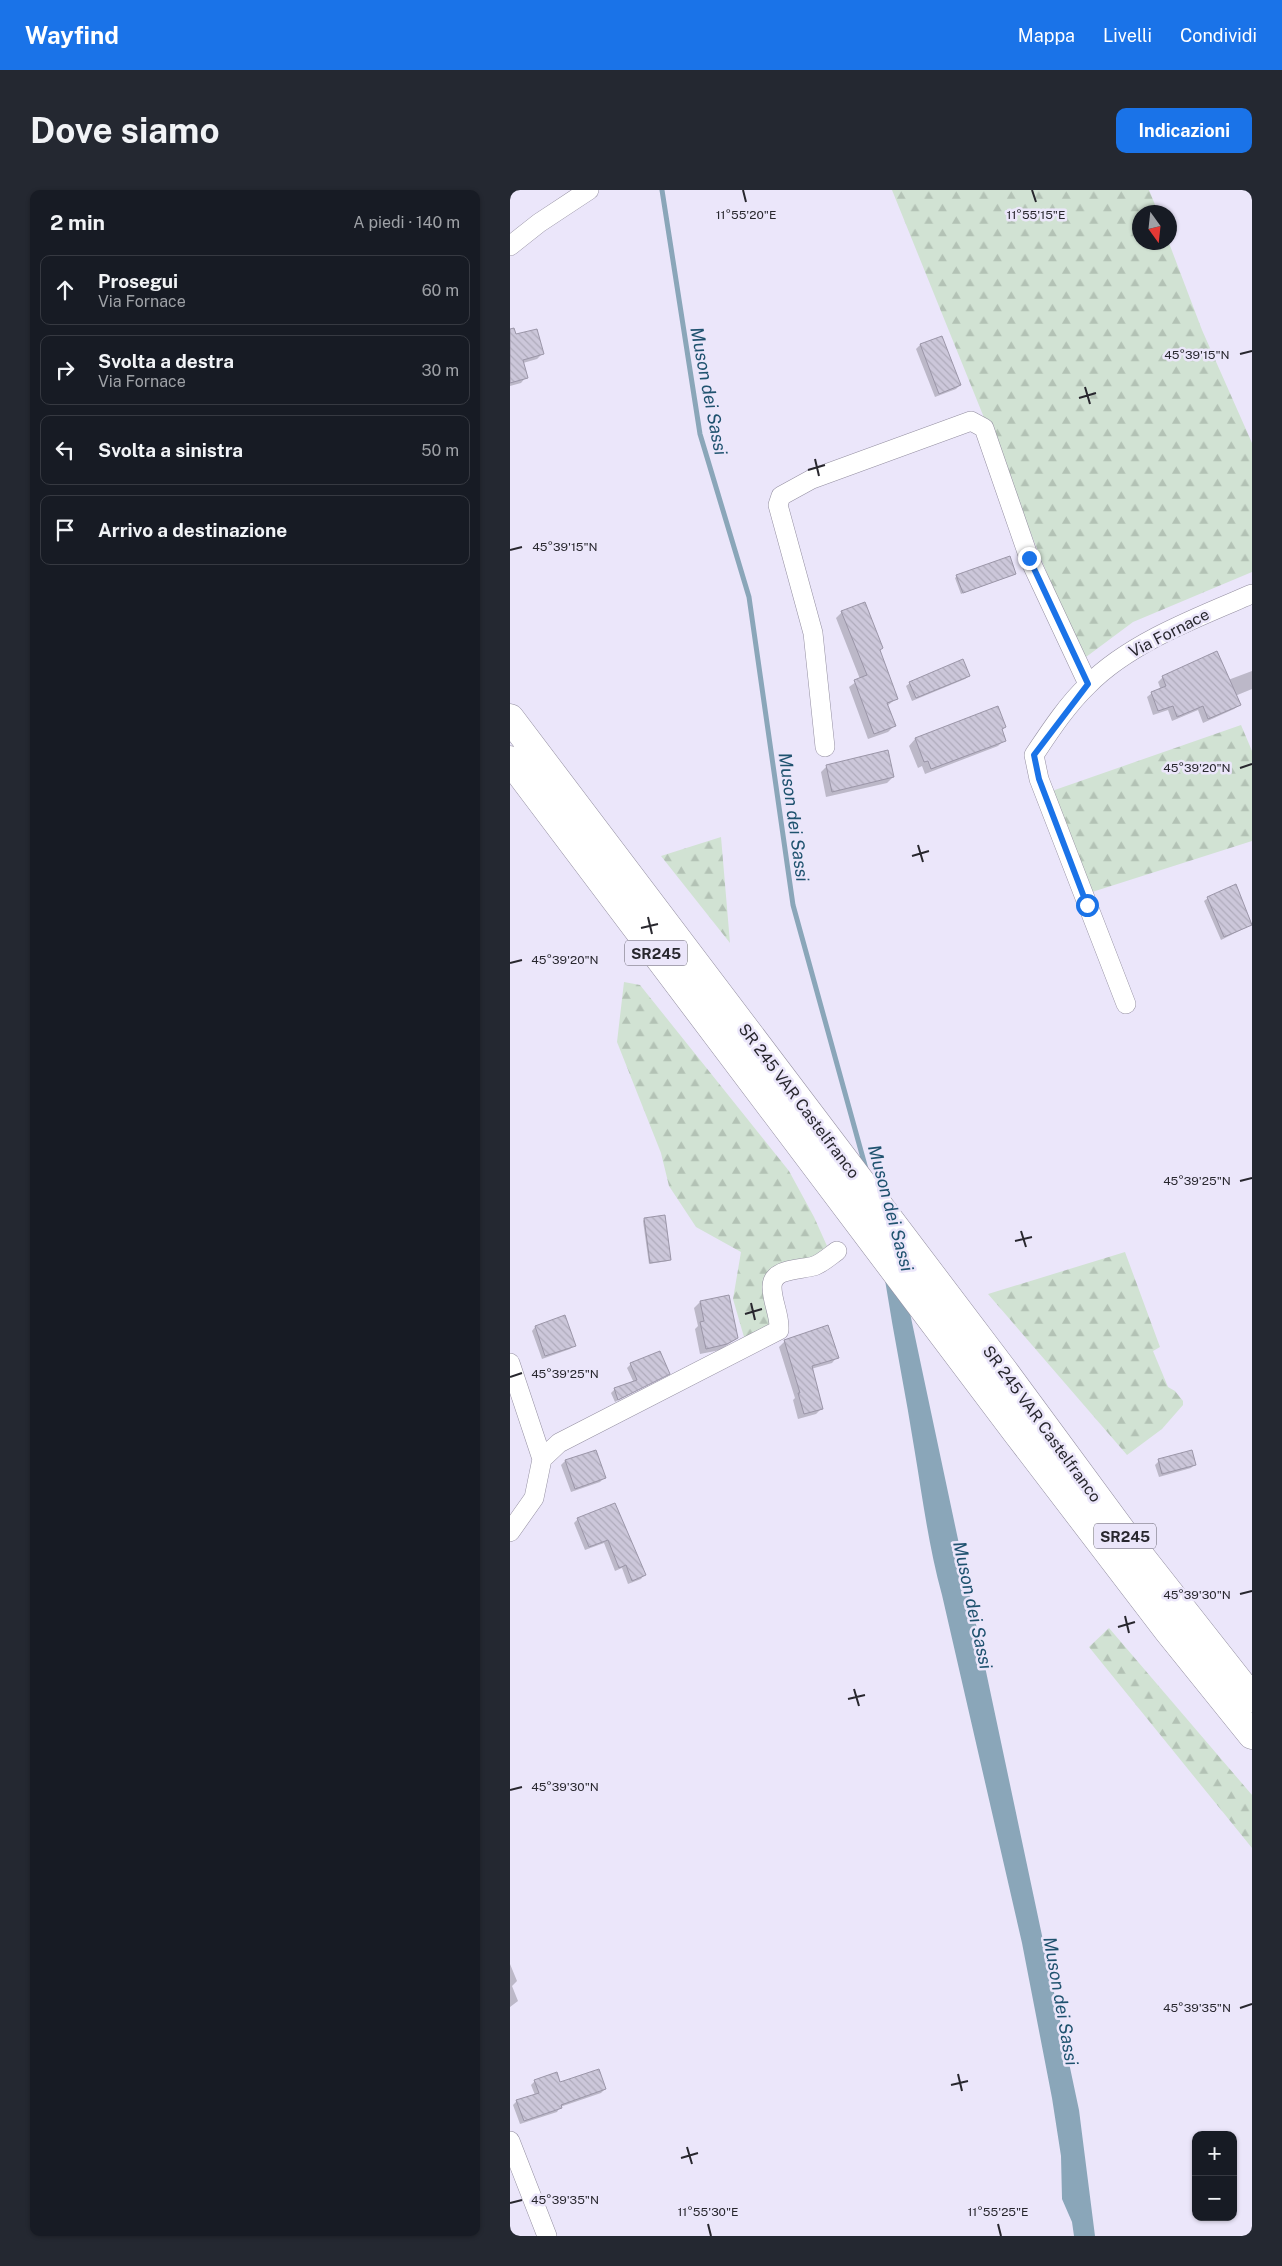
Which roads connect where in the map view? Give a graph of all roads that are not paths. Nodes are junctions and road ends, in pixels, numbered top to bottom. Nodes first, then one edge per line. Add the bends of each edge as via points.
1 (589, 190) edge
2 (510, 246) edge
3 (1252, 594) edge
4 (1088, 684) junction
5 (510, 718) edge
6 (825, 747) dead end
7 (510, 760) edge
8 (1126, 1004) dead end
9 (836, 1251) dead end
10 (510, 1363) edge
11 (542, 1459) junction
12 (510, 1532) edge
13 (1252, 1698) edge
14 (1252, 1735) edge
15 (510, 2141) edge
16 (547, 2236) edge

1 - 2 street
3 - 4 street, Via Fornace via 1134,648
4 - 6 street via 1029,558 984,428 971,421 812,479 781,496 778,505 813,633
4 - 8 street, Via Fornace via 1034,755 1039,779
5 - 13 highway, SR 245 VAR Castelfranco / SR245 via 1138,1553
7 - 14 highway, SR 245 VAR Castelfranco / SR245 via 1017,1433
9 - 11 street via 816,1266 779,1273 773,1280 779,1330 559,1443
10 - 11 street
11 - 12 street via 534,1498
15 - 16 street

